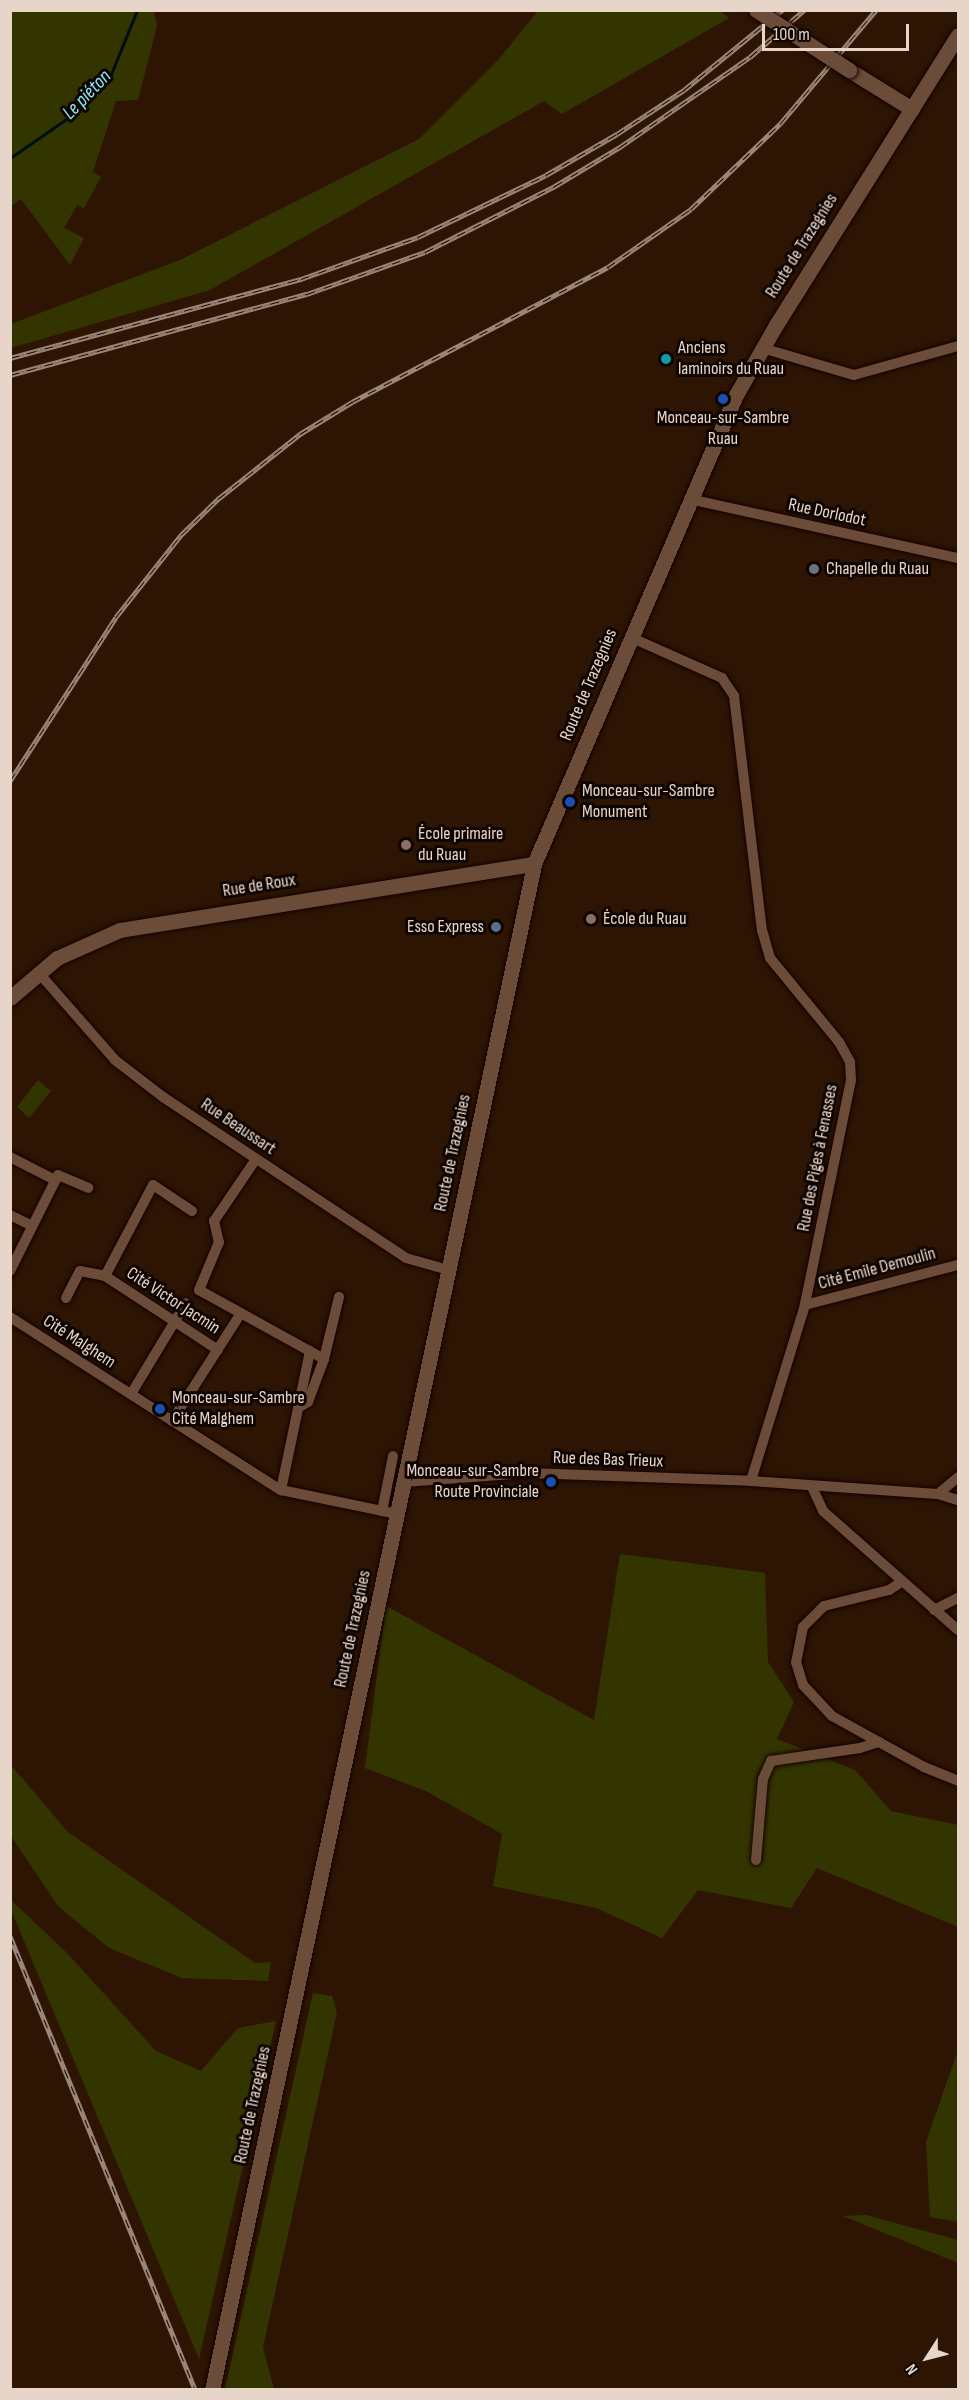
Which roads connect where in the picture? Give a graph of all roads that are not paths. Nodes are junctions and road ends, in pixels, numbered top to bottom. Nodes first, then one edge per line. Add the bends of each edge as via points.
1 (756, 10) edge
2 (958, 35) edge
3 (912, 109) junction
4 (958, 346) edge
5 (762, 348) junction
6 (689, 499) junction
7 (958, 558) edge
8 (630, 637) junction
9 (534, 864) junction
10 (38, 972) junction
11 (10, 998) edge
12 (10, 1158) edge
13 (256, 1159) junction
14 (55, 1180) junction
15 (88, 1188) dead end
16 (192, 1211) dead end
17 (10, 1215) edge
18 (33, 1226) junction
19 (958, 1265) edge
20 (448, 1270) junction
21 (10, 1271) edge
22 (105, 1276) junction
23 (66, 1298) dead end
24 (339, 1298) dead end
25 (186, 1303) dead end
26 (805, 1305) junction
27 (241, 1313) junction
28 (10, 1317) edge
29 (174, 1322) junction
30 (218, 1350) junction
31 (310, 1351) junction
32 (324, 1359) junction
33 (131, 1394) junction
34 (298, 1408) junction
35 (172, 1420) junction
36 (393, 1456) dead end
37 (958, 1477) edge
38 (751, 1481) junction
39 (404, 1482) junction
40 (812, 1487) junction
41 (281, 1490) junction
42 (938, 1494) junction
43 (958, 1500) edge
44 (382, 1511) junction
45 (397, 1514) junction
46 (901, 1582) junction
47 (958, 1598) edge
48 (934, 1610) junction
49 (958, 1630) edge
50 (879, 1742) junction
51 (958, 1781) edge
52 (756, 1860) dead end
53 (212, 2390) edge

1 - 3 main road, bridge
2 - 3 main road, Route de Trazegnies
3 - 5 main road, Route de Trazegnies
4 - 5 street via 854,375
5 - 6 main road, Route de Trazegnies
6 - 7 street, Rue Dorlodot
6 - 8 main road, Route de Trazegnies
8 - 9 main road, Route de Trazegnies
8 - 26 street, Rue des Piges à Fenasses via 722,678 734,696 762,930 770,958 839,1042 850,1062 851,1080
9 - 10 main road, Rue de Roux via 130,927 64,954
9 - 20 main road, Route de Trazegnies
10 - 11 main road, Rue de Roux
10 - 13 street, Rue Beaussart via 115,1060
12 - 14 street
13 - 20 street, Rue Beaussart via 406,1258
13 - 27 street, Cité Victor Jacmin via 214,1221 219,1242 199,1290
14 - 15 street via 58,1175
14 - 18 street
16 - 22 street, Cité Victor Jacmin via 153,1185
17 - 18 street
18 - 21 street
19 - 26 street, Cité Emile Demoulin
20 - 39 main road, Route de Trazegnies
22 - 23 street, Cité Victor Jacmin via 80,1271
22 - 29 street, Cité Victor Jacmin
24 - 32 street
25 - 29 street
26 - 38 street, Rue des Piges à Fenasses
27 - 30 street, Cité Victor Jacmin
27 - 31 street, Cité Victor Jacmin
28 - 33 street, Cité Malghem
29 - 30 street, Cité Victor Jacmin
29 - 33 street
30 - 35 street
31 - 32 street, Cité Victor Jacmin
31 - 34 street
32 - 34 street via 308,1402
33 - 35 street, Cité Malghem
34 - 41 street
35 - 41 street, Cité Malghem
36 - 44 street
37 - 42 street
38 - 39 street, Rue des Bas Trieux via 527,1473
38 - 40 street, Rue des Bas Trieux
39 - 45 main road, Route de Trazegnies
40 - 42 street, Rue des Bas Trieux
40 - 46 street via 823,1511
41 - 44 street, Cité Malghem
42 - 43 street, Rue des Bas Trieux
44 - 45 street, Cité Malghem
45 - 53 main road, Route de Trazegnies
46 - 48 street
46 - 50 street via 889,1590 824,1606 812,1615 797,1642 798,1670 815,1701
47 - 48 street
48 - 49 street
50 - 51 street
50 - 52 street via 771,1761 763,1779

